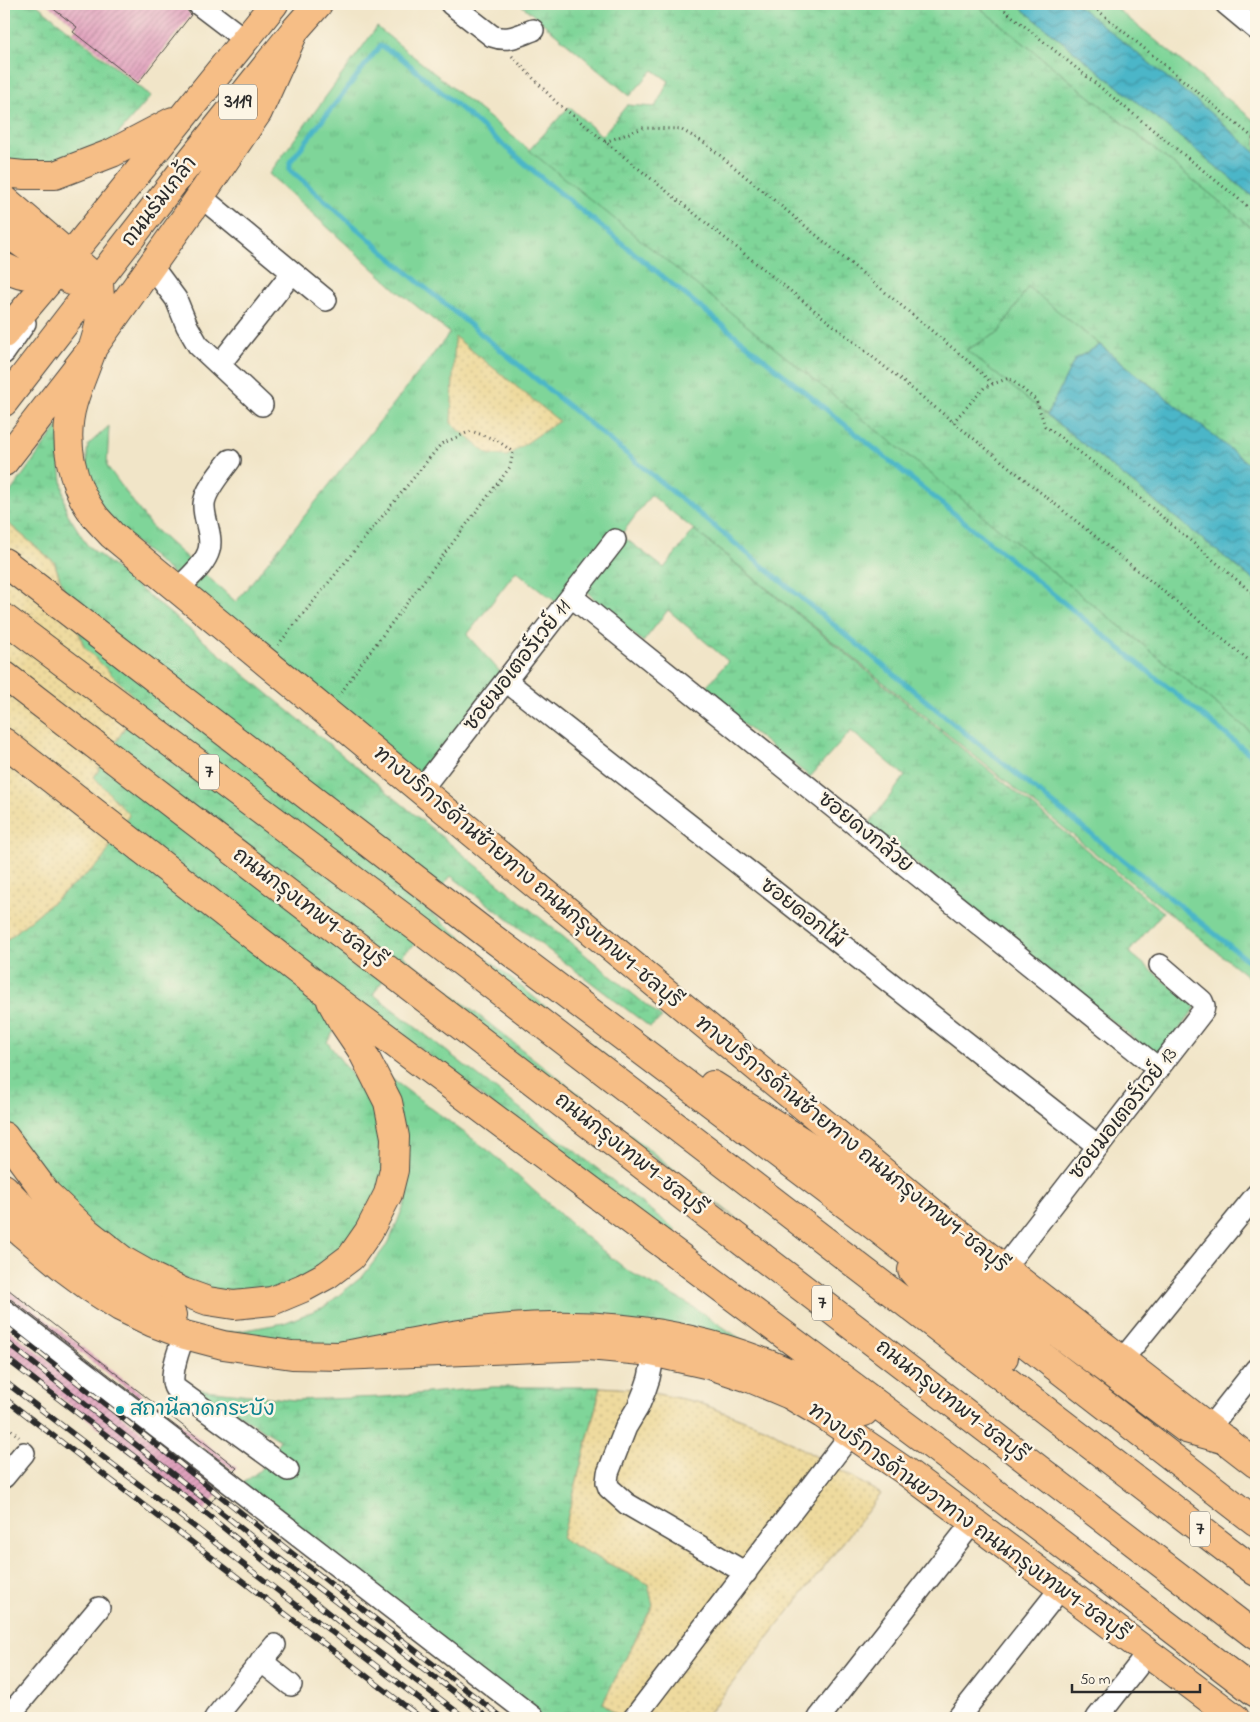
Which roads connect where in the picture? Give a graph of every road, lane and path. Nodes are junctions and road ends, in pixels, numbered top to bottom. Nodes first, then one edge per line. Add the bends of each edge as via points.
1 (198, 4) edge
2 (274, 4) edge
3 (318, 4) edge
4 (450, 4) edge
5 (997, 4) edge
6 (1090, 4) edge
7 (1226, 4) edge
8 (1256, 28) edge
9 (295, 30) junction
10 (533, 30) dead end
11 (492, 36) junction
12 (244, 40) junction
13 (182, 117) junction
14 (1256, 140) edge
15 (605, 142) junction
16 (4, 172) edge
17 (4, 199) edge
18 (196, 203) junction
19 (1256, 213) edge
20 (4, 231) edge
21 (65, 262) junction
22 (4, 267) edge
23 (292, 273) junction
24 (159, 276) junction
25 (93, 288) junction
26 (326, 300) dead end
27 (4, 334) edge
28 (94, 346) junction
29 (4, 354) edge
30 (220, 364) junction
31 (993, 384) junction
32 (4, 402) edge
33 (262, 405) dead end
34 (952, 422) junction
35 (69, 457) junction
36 (230, 460) dead end
37 (4, 462) edge
38 (615, 540) dead end
39 (4, 562) edge
40 (178, 590) junction
41 (1256, 596) edge
42 (572, 597) junction
43 (4, 618) edge
44 (265, 662) junction
45 (1256, 666) edge
46 (4, 676) edge
47 (506, 681) junction
48 (328, 714) junction
49 (4, 742) edge
50 (420, 791) junction
51 (1160, 966) dead end
52 (320, 987) junction
53 (589, 1011) junction
54 (1159, 1069) junction
55 (4, 1136) edge
56 (1098, 1146) junction
57 (4, 1188) edge
58 (1256, 1195) edge
59 (4, 1218) edge
60 (873, 1226) junction
61 (1003, 1269) junction
62 (4, 1310) edge
63 (185, 1334) junction
64 (223, 1345) junction
65 (654, 1353) junction
66 (339, 1356) junction
67 (1122, 1360) junction
68 (1256, 1369) edge
69 (850, 1434) junction
70 (1218, 1434) junction
71 (1087, 1443) junction
72 (24, 1452) dead end
73 (949, 1458) junction
74 (1256, 1464) edge
75 (288, 1470) dead end
76 (4, 1477) edge
77 (973, 1522) junction
78 (1256, 1522) edge
79 (1256, 1572) edge
80 (746, 1573) junction
81 (1060, 1588) junction
82 (99, 1608) dead end
83 (1256, 1636) edge
84 (1148, 1653) junction
85 (291, 1685) dead end
86 (1256, 1693) edge
87 (7, 1718) edge
88 (215, 1718) edge
89 (534, 1718) edge
90 (634, 1718) edge
91 (819, 1718) edge
92 (958, 1718) edge
93 (1097, 1718) edge
94 (1235, 1718) edge

1 - 12 street
2 - 12 main road, ถนนร่มเกล้า / 3119
3 - 9 main road, ถนนร่มเกล้า / 3119
4 - 11 street
5 - 19 path
6 - 14 path
7 - 8 street
9 - 18 main road via 258,112
9 - 25 main road, ถนนร่มเกล้า / 3119
10 - 11 street via 510,39
11 - 15 path via 556,102
12 - 13 main road, ถนนร่มเกล้า / 3119
13 - 16 main road via 112,153 55,175
13 - 21 main road, ถนนร่มเกล้า / 3119
15 - 31 path via 643,128 680,129 705,143
15 - 34 path
17 - 21 main road
18 - 23 street
18 - 24 main road
18 - 28 main road
20 - 21 main road
21 - 22 main road via 37,276 20,275
21 - 25 main road
21 - 27 main road, ถนนร่มเกล้า / 3119
21 - 29 street
23 - 26 street
23 - 30 street
24 - 30 street via 176,299 198,344
24 - 35 main road via 112,350 89,394 79,416
25 - 28 main road, ทางบริการด้านซ้ายทาง ถนนกรุงเทพฯ-ชลบุรี via 100,317
25 - 32 main road, ถนนร่มเกล้า / 3119
28 - 35 main road, ทางบริการด้านซ้ายทาง ถนนกรุงเทพฯ-ชลบุรี via 68,422
28 - 37 main road
30 - 33 street
31 - 34 path via 985,387
31 - 41 path via 1009,378 1022,387 1036,400 1045,426 1135,494
34 - 45 path
35 - 40 main road, ทางบริการด้านซ้ายทาง ถนนกรุงเทพฯ-ชลบุรี via 79,489 94,515 112,535
36 - 40 street via 204,502 209,550
38 - 42 street, ซอยมอเตอร์เวย์ 11
39 - 53 main road
40 - 44 main road, ทางบริการด้านซ้ายทาง ถนนกรุงเทพฯ-ชลบุรี
42 - 47 street, ซอยมอเตอร์เวย์ 11
42 - 54 street, ซอยดงกล้วย
43 - 71 main road, 7 via 414,926
44 - 48 main road, ทางบริการด้านซ้ายทาง ถนนกรุงเทพฯ-ชลบุรี
44 - 48 path via 441,444 471,431 498,440 513,452 510,467 360,665
46 - 83 main road, ถนนกรุงเทพฯ-ชลบุรี / 7
47 - 50 street, ซอยมอเตอร์เวย์ 11
47 - 56 street, ซอยดอกไม้
48 - 50 main road, ทางบริการด้านซ้ายทาง ถนนกรุงเทพฯ-ชลบุรี
49 - 52 main road
50 - 61 main road, ทางบริการด้านซ้ายทาง ถนนกรุงเทพฯ-ชลบุรี
51 - 54 street, ซอยมอเตอร์เวย์ 13 via 1204,1006 1200,1017
52 - 55 main road via 361,1049 388,1102 395,1137 394,1170 388,1194 369,1231 350,1257 303,1288 272,1301 234,1305 208,1301 154,1278 124,1261 87,1232 47,1194
52 - 73 main road
53 - 60 main road
53 - 70 main road via 809,1146 1186,1429
54 - 56 street, ซอยมอเตอร์เวย์ 13
56 - 61 street, ซอยมอเตอร์เวย์ 13
57 - 64 main road via 71,1249 147,1300
58 - 67 street
59 - 63 main road, ทางบริการด้านขวาทาง ถนนกรุงเทพฯ-ชลบุรี via 92,1289 128,1311
60 - 71 main road via 942,1305 1062,1406 1081,1429
60 - 78 main road
61 - 67 main road, ทางบริการด้านซ้ายทาง ถนนกรุงเทพฯ-ชลบุรี
62 - 89 street
63 - 64 main road, ทางบริการด้านขวาทาง ถนนกรุงเทพฯ-ชลบุรี
63 - 75 street via 173,1374 175,1388
64 - 66 main road, ทางบริการด้านขวาทาง ถนนกรุงเทพฯ-ชลบุรี via 292,1355
65 - 66 main road, ทางบริการด้านขวาทาง ถนนกรุงเทพฯ-ชลบุรี via 589,1346
65 - 69 main road, ทางบริการด้านขวาทาง ถนนกรุงเทพฯ-ชลบุรี via 710,1365 752,1379 790,1395
65 - 80 street via 650,1378 626,1427 607,1482 627,1504
66 - 73 main road via 481,1331 589,1326 655,1332 716,1346 799,1377
67 - 70 main road, ทางบริการด้านซ้ายทาง ถนนกรุงเทพฯ-ชลบุรี
68 - 70 street
69 - 77 main road, ทางบริการด้านขวาทาง ถนนกรุงเทพฯ-ชลบุรี
69 - 80 street
70 - 74 main road, ทางบริการด้านซ้ายทาง ถนนกรุงเทพฯ-ชลบุรี
71 - 79 main road, 7
72 - 76 street
73 - 86 main road
77 - 81 main road, ทางบริการด้านขวาทาง ถนนกรุงเทพฯ-ชลบุรี
77 - 91 street
80 - 90 street
81 - 84 main road, ทางบริการด้านขวาทาง ถนนกรุงเทพฯ-ชลบุรี
81 - 92 street
82 - 87 street
84 - 93 street
84 - 94 main road, ทางบริการด้านขวาทาง ถนนกรุงเทพฯ-ชลบุรี
85 - 88 street via 268,1653

